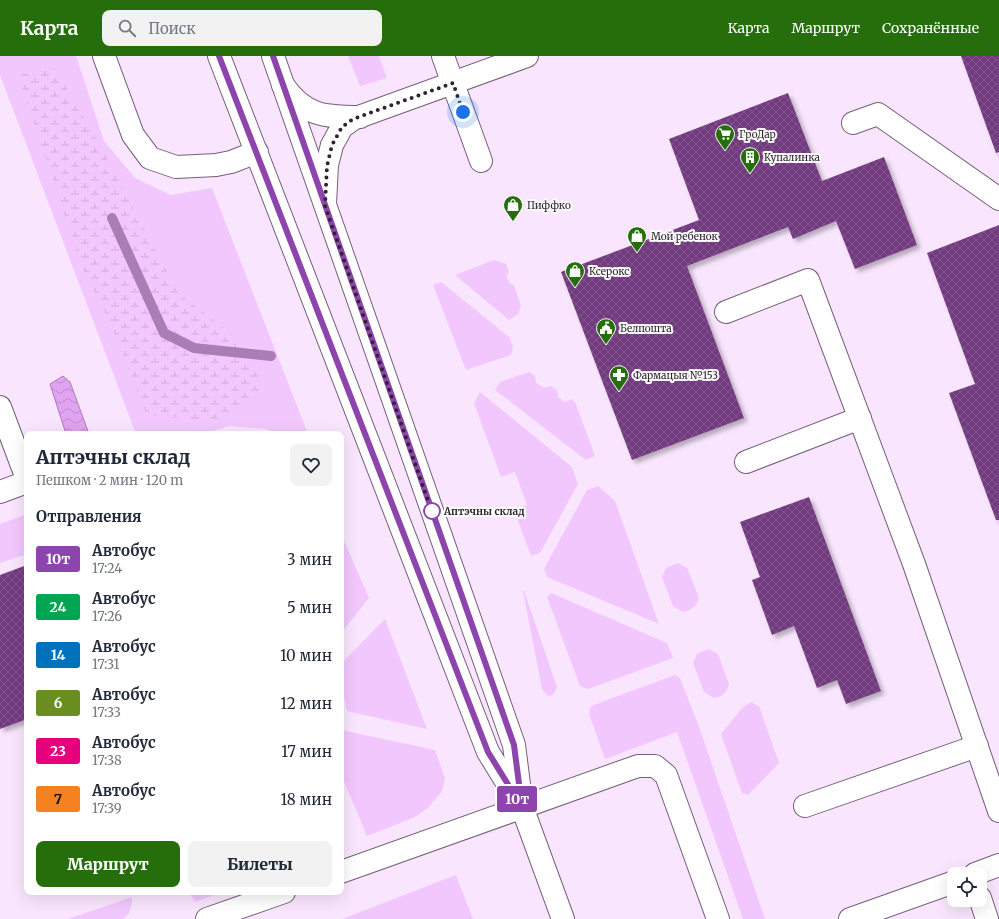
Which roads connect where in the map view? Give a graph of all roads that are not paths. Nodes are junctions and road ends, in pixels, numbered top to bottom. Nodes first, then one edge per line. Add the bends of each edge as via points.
1 (104, 56) edge
2 (219, 56) edge
3 (272, 56) edge
4 (443, 56) edge
5 (527, 56) edge
6 (282, 83) junction
7 (453, 83) junction
8 (360, 117) junction
9 (853, 123) dead end
10 (257, 152) junction
11 (481, 161) dead end
12 (999, 199) edge
13 (325, 206) junction
14 (726, 312) dead end
15 (0, 407) edge
16 (860, 418) junction
17 (746, 462) dead end
18 (24, 473) edge
19 (24, 482) edge
20 (0, 492) edge
21 (977, 746) junction
22 (805, 806) dead end
23 (522, 807) junction
24 (999, 811) edge
25 (999, 865) edge
26 (987, 870) edge
27 (344, 871) edge
28 (947, 884) edge
29 (275, 895) edge
30 (983, 907) edge
31 (207, 919) edge
32 (563, 919) edge
33 (718, 919) edge
34 (850, 919) edge
35 (988, 919) edge

1 - 10 main road via 133,135 150,158 176,167 216,165
2 - 10 main road
3 - 6 main road
4 - 7 main road
5 - 7 main road
6 - 8 main road via 299,104 317,113 333,117
6 - 13 main road
7 - 8 main road
7 - 11 main road
8 - 13 main road via 342,127 332,145 327,166
9 - 12 main road via 878,114
10 - 23 main road via 488,752
13 - 23 main road via 514,745
14 - 16 main road via 808,280
15 - 18 main road
16 - 17 main road
16 - 21 main road
19 - 20 main road
21 - 22 main road
21 - 24 main road
23 - 27 main road
23 - 32 main road
23 - 33 main road via 638,766 655,766 666,775
25 - 26 main road
28 - 34 main road
29 - 31 main road
30 - 35 main road

